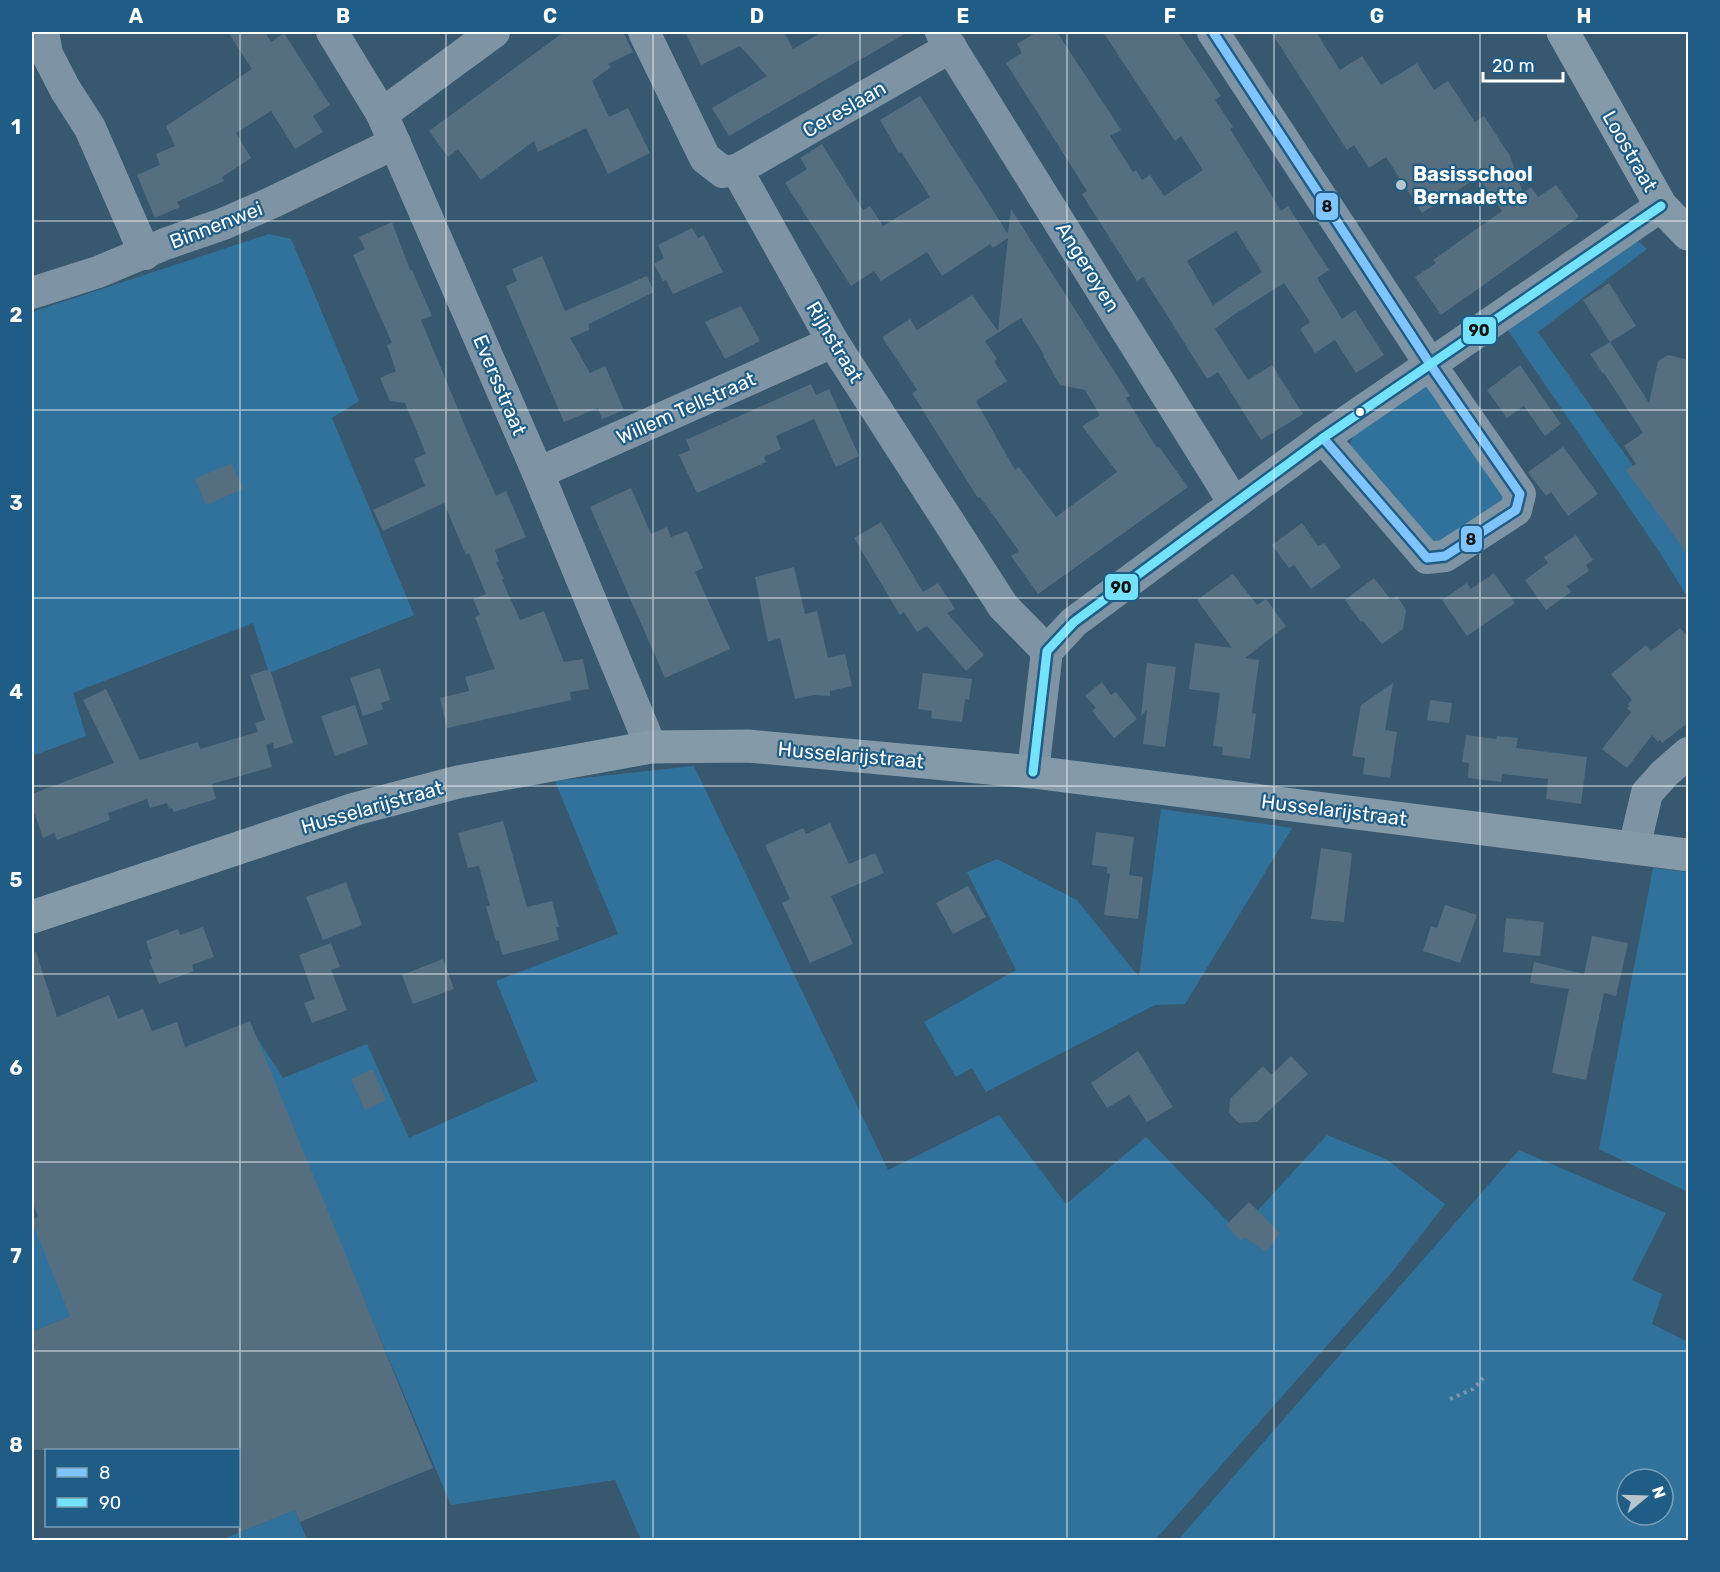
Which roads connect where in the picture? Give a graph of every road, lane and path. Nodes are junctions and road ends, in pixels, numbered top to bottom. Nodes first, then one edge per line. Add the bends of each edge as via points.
1 (332, 32) edge
2 (494, 32) edge
3 (644, 32) edge
4 (1213, 32) edge
5 (1563, 32) edge
6 (946, 39) edge
7 (40, 51) edge
8 (382, 114) junction
9 (395, 143) junction
10 (737, 170) junction
11 (1661, 206) junction
12 (1689, 234) edge
13 (145, 254) junction
14 (32, 293) edge
15 (833, 342) junction
16 (1430, 364) junction
17 (1323, 438) junction
18 (538, 473) junction
19 (1234, 503) junction
20 (1047, 651) junction
21 (651, 747) junction
22 (1689, 753) edge
23 (1033, 772) junction
24 (1634, 848) junction
25 (1689, 855) edge
26 (32, 917) edge
27 (1484, 1378) dead end
28 (1450, 1399) dead end

1 - 8 street, Eversstraat
2 - 8 street
3 - 10 street via 705,158 723,172
4 - 16 street
5 - 11 street, Loostraat
6 - 10 street, Cereslaan
6 - 19 street, Angeroyen
7 - 13 street via 90,128
8 - 9 street, Eversstraat
9 - 13 street, Binnenwei via 273,202
9 - 18 street, Eversstraat
10 - 15 street, Rijnstraat
11 - 12 street, Loostraat
11 - 16 street
13 - 14 street, Binnenwei
15 - 18 street, Willem Tellstraat
15 - 20 street, Rijnstraat via 1004,606
16 - 17 street
16 - 17 street via 1520,494 1516,510 1445,556 1427,558
17 - 19 street
18 - 21 street, Eversstraat
19 - 20 street via 1074,622
20 - 23 street
21 - 23 street, Husselarijstraat via 748,746
21 - 26 street, Husselarijstraat via 458,782 355,809
22 - 24 street via 1647,793
23 - 24 street, Husselarijstraat
24 - 25 street, Husselarijstraat
27 - 28 path via 1473,1389

